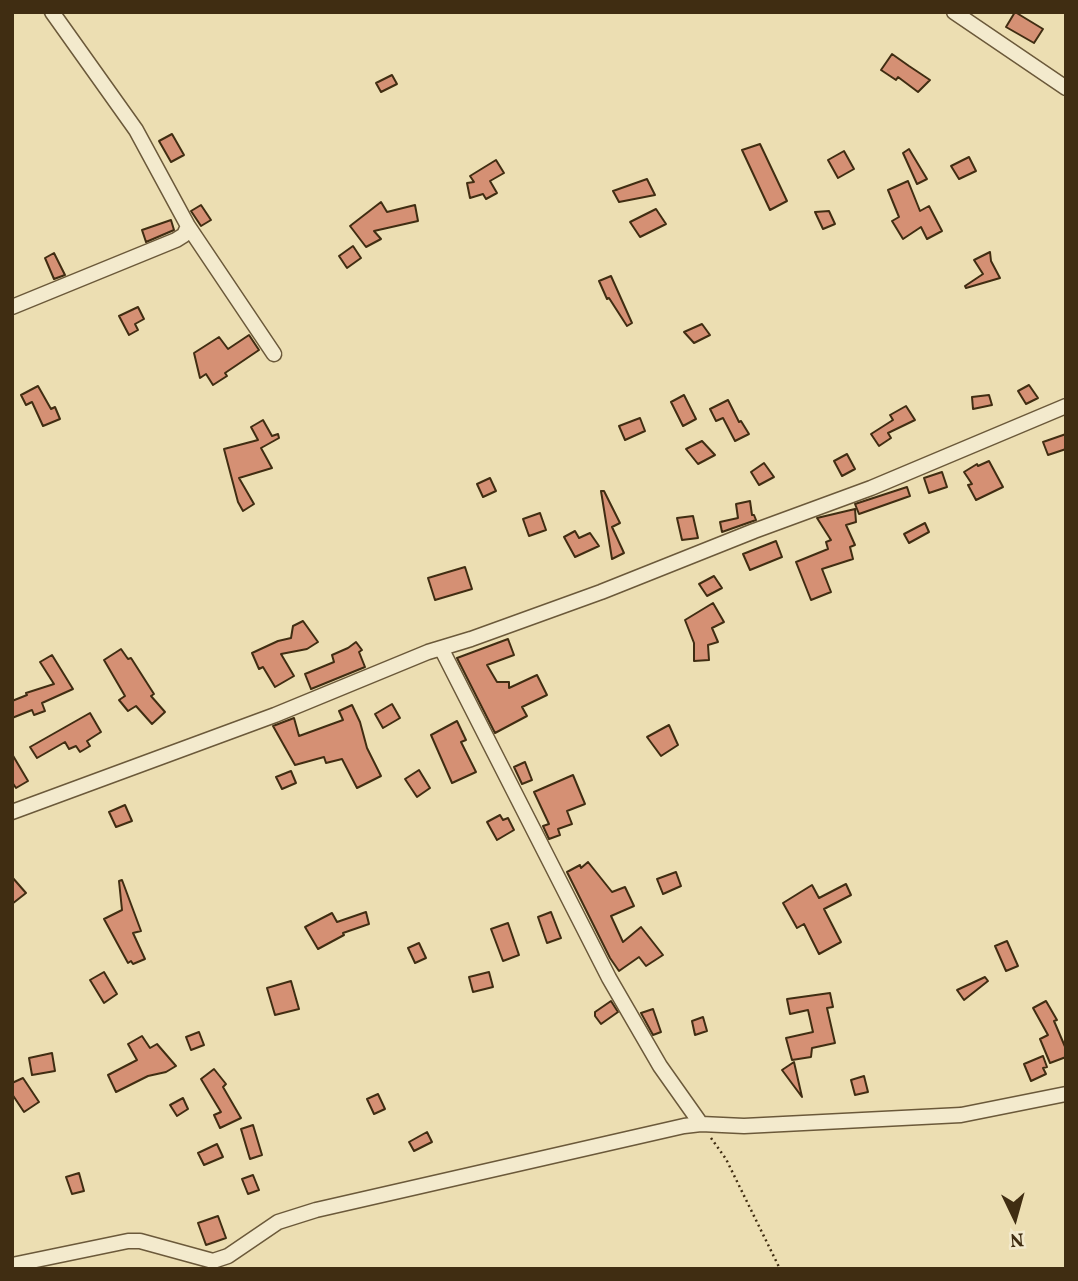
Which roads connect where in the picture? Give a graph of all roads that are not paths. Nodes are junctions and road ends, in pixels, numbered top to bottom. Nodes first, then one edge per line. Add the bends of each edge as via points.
1 (52, 12) edge
2 (954, 12) edge
3 (1066, 88) edge
4 (188, 226) junction
5 (12, 307) edge
6 (274, 354) dead end
7 (1066, 406) edge
8 (441, 648) junction
9 (12, 812) edge
10 (1066, 1094) edge
11 (701, 1124) junction
12 (12, 1265) edge

1 - 4 street via 136,130
2 - 3 street
4 - 5 street via 176,240
4 - 6 street
7 - 8 street via 871,488
8 - 9 street
8 - 11 street via 609,978 660,1066
10 - 11 street via 961,1115
11 - 12 street via 316,1210 278,1222 213,1261 128,1241

